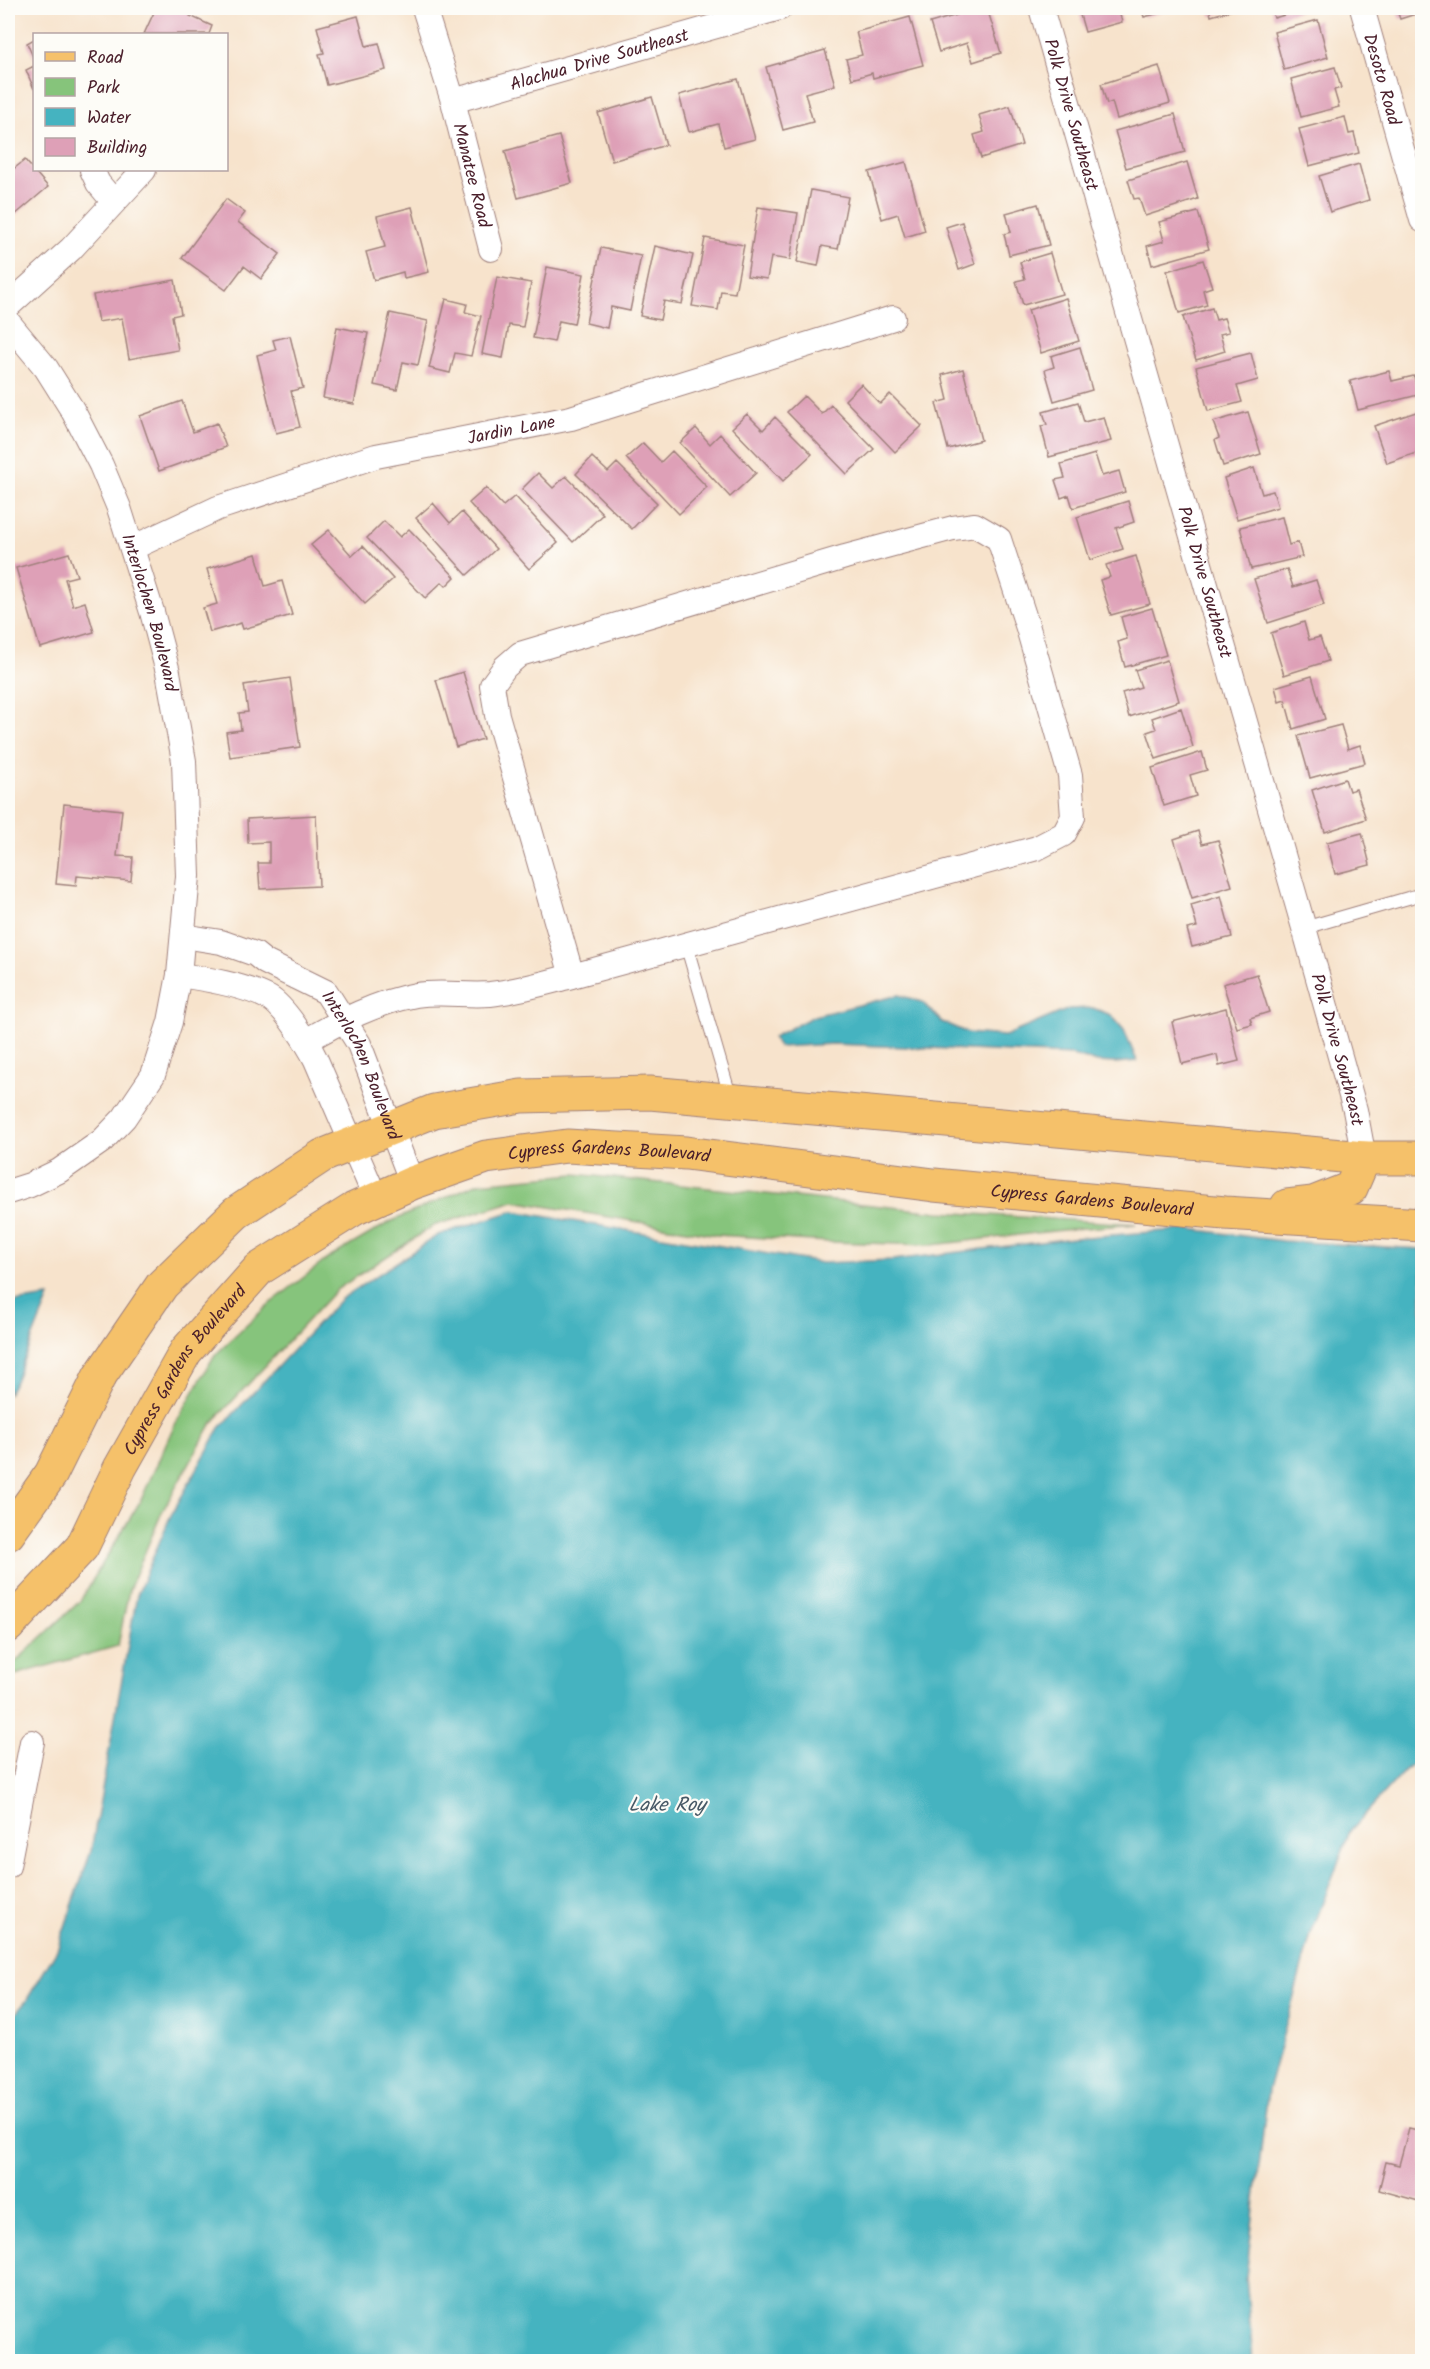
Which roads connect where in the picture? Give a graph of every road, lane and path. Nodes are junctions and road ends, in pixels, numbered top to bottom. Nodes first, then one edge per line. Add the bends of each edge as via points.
1 (424, 8) edge
2 (1041, 8) edge
3 (1362, 8) edge
4 (765, 10) edge
5 (453, 101) junction
6 (92, 171) edge
7 (143, 171) edge
8 (113, 201) junction
9 (1422, 220) edge
10 (491, 249) dead end
11 (8, 306) edge
12 (893, 318) dead end
13 (8, 322) edge
14 (132, 548) junction
15 (1422, 894) edge
16 (1304, 928) junction
17 (183, 936) junction
18 (686, 944) junction
19 (179, 975) junction
20 (572, 976) junction
21 (343, 1019) junction
22 (306, 1041) junction
23 (731, 1100) junction
24 (391, 1128) junction
25 (353, 1143) junction
26 (1364, 1158) junction
27 (1422, 1158) edge
28 (412, 1183) junction
29 (8, 1192) edge
30 (376, 1199) junction
31 (1226, 1213) junction
32 (1422, 1225) edge
33 (8, 1534) edge
34 (8, 1626) edge
35 (32, 1742) dead end
36 (8, 1866) edge

1 - 5 street, Manatee Road
2 - 16 street, Polk Drive Southeast
3 - 9 street, Desoto Road
4 - 5 street, Alachua Drive Southeast
5 - 10 street, Manatee Road
6 - 8 street
7 - 8 street
8 - 11 street via 71,249
12 - 14 street, Jardin Lane via 571,418 376,456 218,508
13 - 14 street, Interlochen Boulevard via 46,368 78,419 101,465
14 - 17 street, Interlochen Boulevard via 168,672 184,761 188,876
15 - 16 lane
16 - 26 street, Polk Drive Southeast
17 - 19 street, Interlochen Boulevard
17 - 21 street, Interlochen Boulevard via 221,942 255,954 326,993
18 - 20 street
18 - 20 street via 1037,848 1064,834 1073,817 1070,775 999,539 975,525 953,528 520,654 505,667 492,685 497,715
18 - 23 lane
19 - 22 street, Interlochen Boulevard via 271,999
19 - 29 street, Interlochen Boulevard via 170,1022 153,1075 124,1118 102,1140 58,1171
20 - 21 street via 500,992 416,995
21 - 22 street
21 - 24 street, Interlochen Boulevard via 359,1044
22 - 25 street, Interlochen Boulevard
23 - 24 main road via 650,1093 521,1096 434,1111
23 - 26 main road
24 - 25 main road
24 - 28 street, Interlochen Boulevard
25 - 30 street, Interlochen Boulevard
25 - 33 main road via 321,1156 236,1213 162,1285 99,1377 51,1474
26 - 27 main road
26 - 31 main road via 1351,1188 1313,1203
28 - 30 main road, Cypress Gardens Boulevard
28 - 31 main road, Cypress Gardens Boulevard via 486,1157 567,1146 686,1153 934,1185
30 - 34 main road, Cypress Gardens Boulevard via 259,1269 186,1351 120,1468 82,1547
31 - 32 main road, Cypress Gardens Boulevard
35 - 36 street

